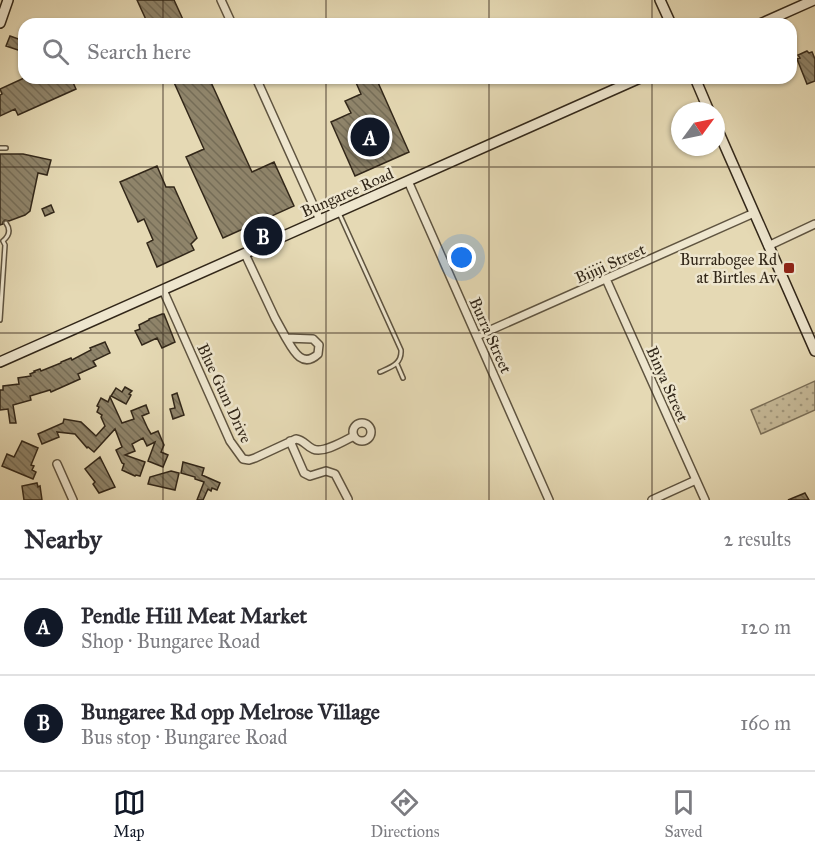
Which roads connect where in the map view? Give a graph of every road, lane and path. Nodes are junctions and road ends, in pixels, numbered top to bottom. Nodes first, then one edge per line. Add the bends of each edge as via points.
1 (8, 0) edge
2 (221, 0) edge
3 (660, 0) edge
4 (814, 0) edge
5 (229, 18) edge
6 (668, 18) edge
7 (774, 18) edge
8 (0, 24) edge
9 (259, 84) edge
10 (626, 84) edge
11 (698, 84) edge
12 (705, 102) edge
13 (725, 147) edge
14 (0, 148) edge
15 (6, 148) dead end
16 (408, 181) junction
17 (338, 212) junction
18 (754, 213) junction
19 (320, 220) junction
20 (6, 223) dead end
21 (815, 224) edge
22 (1, 241) edge
23 (768, 246) junction
24 (245, 254) junction
25 (606, 279) junction
26 (163, 290) junction
27 (0, 320) edge
28 (477, 336) junction
29 (286, 338) junction
30 (815, 351) edge
31 (0, 362) edge
32 (397, 364) junction
33 (380, 372) dead end
34 (404, 378) dead end
35 (354, 436) dead end
36 (290, 441) junction
37 (57, 464) dead end
38 (696, 480) junction
39 (348, 499) edge
40 (74, 500) edge
41 (549, 500) edge
42 (652, 500) edge
43 (705, 500) edge

1 - 8 street
2 - 5 street
3 - 6 street
4 - 7 street
9 - 19 street
10 - 16 street, Bungaree Road
11 - 12 street
13 - 18 street
14 - 15 lane
16 - 17 street, Bungaree Road
16 - 28 street, Burra Street
17 - 19 street, Bungaree Road
17 - 32 lane via 400,350
18 - 23 street
18 - 25 street, Bijiji Street
19 - 24 street, Bungaree Road
20 - 22 lane via 8,237
21 - 23 street
22 - 27 lane via 5,245
23 - 30 street
24 - 26 street, Bungaree Road
24 - 29 street
25 - 28 street, Bijiji Street
25 - 38 street, Binya Street
26 - 31 street, Bungaree Road
26 - 36 street, Blue Gum Drive via 240,458 249,460
28 - 41 street, Burra Street
29 - 29 street via 313,339 319,345 318,354 312,359 301,358
32 - 33 lane
32 - 34 lane
35 - 36 street via 320,450 299,439
36 - 39 street via 304,473 335,474
37 - 40 street
38 - 42 street
38 - 43 street, Binya Street

